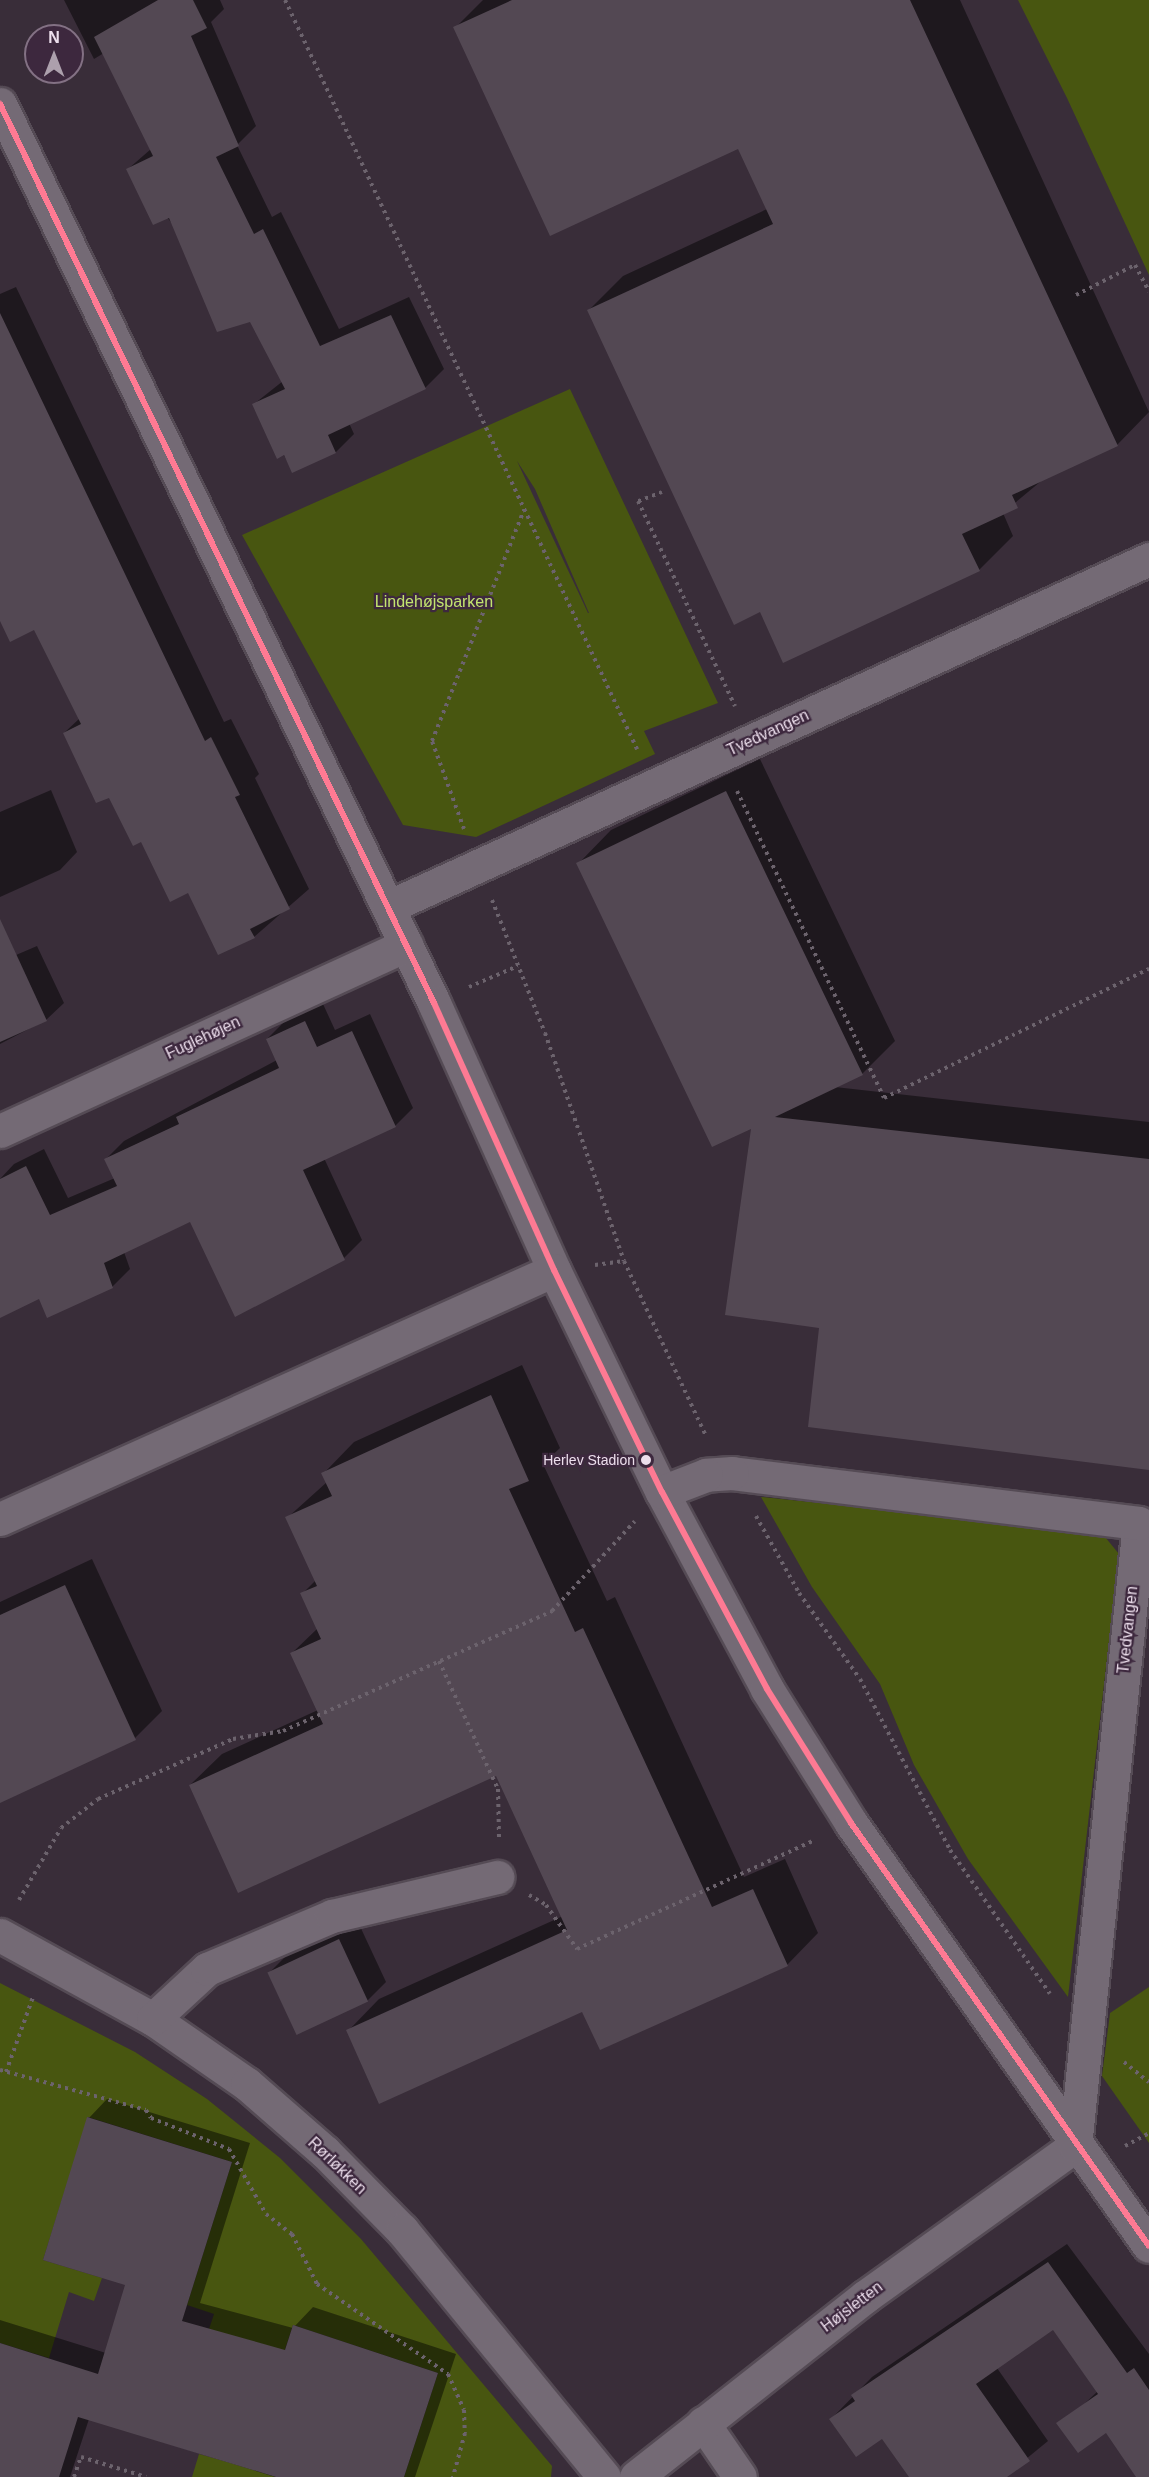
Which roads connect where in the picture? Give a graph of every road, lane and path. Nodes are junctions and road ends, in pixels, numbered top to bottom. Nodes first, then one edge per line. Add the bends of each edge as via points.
1 (285, 0) edge
2 (0, 104) edge
3 (1149, 291) edge
4 (1076, 295) dead end
5 (662, 492) dead end
6 (524, 510) junction
7 (1149, 558) edge
8 (752, 741) junction
9 (720, 755) junction
10 (653, 785) junction
11 (478, 866) junction
12 (388, 907) junction
13 (406, 945) junction
14 (518, 966) junction
15 (1149, 969) edge
16 (434, 1003) junction
17 (0, 1131) edge
18 (554, 1270) junction
19 (732, 1473) junction
20 (662, 1491) junction
21 (0, 1519) edge
22 (439, 1661) junction
23 (851, 1823) junction
24 (497, 1877) junction
25 (0, 1935) edge
26 (46, 1960) junction
27 (153, 2019) junction
28 (1087, 2031) junction
29 (0, 2070) edge
30 (6, 2072) junction
31 (1149, 2076) edge
32 (1148, 2082) edge
33 (1075, 2146) junction
34 (1149, 2246) edge
35 (703, 2423) junction
36 (74, 2477) edge
37 (146, 2477) edge
38 (453, 2477) edge
39 (604, 2477) edge
40 (636, 2477) edge
41 (740, 2477) edge

1 - 6 path
2 - 12 street
3 - 4 path via 1135,265
5 - 8 path via 638,501
6 - 10 path
6 - 11 path via 432,741
7 - 8 street, Tvedvangen
8 - 9 street, Tvedvangen
9 - 10 street, Tvedvangen
9 - 15 path via 884,1098
10 - 11 street, Tvedvangen
11 - 12 street, Tvedvangen
11 - 14 path
12 - 13 street
13 - 16 street
13 - 17 street, Fuglehøjen
14 - 16 path
14 - 19 path via 624,1261 703,1431
16 - 18 street
18 - 20 street
18 - 21 street
19 - 20 street, Tvedvangen via 706,1475
19 - 28 path via 800,1593 860,1679 950,1850 1059,2008
19 - 28 street, Tvedvangen via 1139,1522
20 - 22 path via 552,1611
20 - 23 street via 767,1689
22 - 24 path via 498,1789
22 - 25 path via 283,1731 233,1739 98,1799 61,1828
23 - 24 path via 577,1949 546,1905
23 - 33 street
24 - 27 street via 332,1916 207,1969
25 - 26 street, Rørløkken
26 - 27 street, Rørløkken
26 - 30 path
27 - 39 street, Rørløkken via 247,2084 356,2183 402,2230
28 - 32 path
28 - 33 street, Tvedvangen
29 - 30 path
30 - 38 path via 146,2110 151,2118 229,2149 266,2214 292,2234 317,2284 448,2374 464,2410 465,2433
31 - 32 path
33 - 34 street
33 - 35 street, Højsletten
35 - 40 street, Højsletten
35 - 41 street
36 - 37 path via 81,2457

